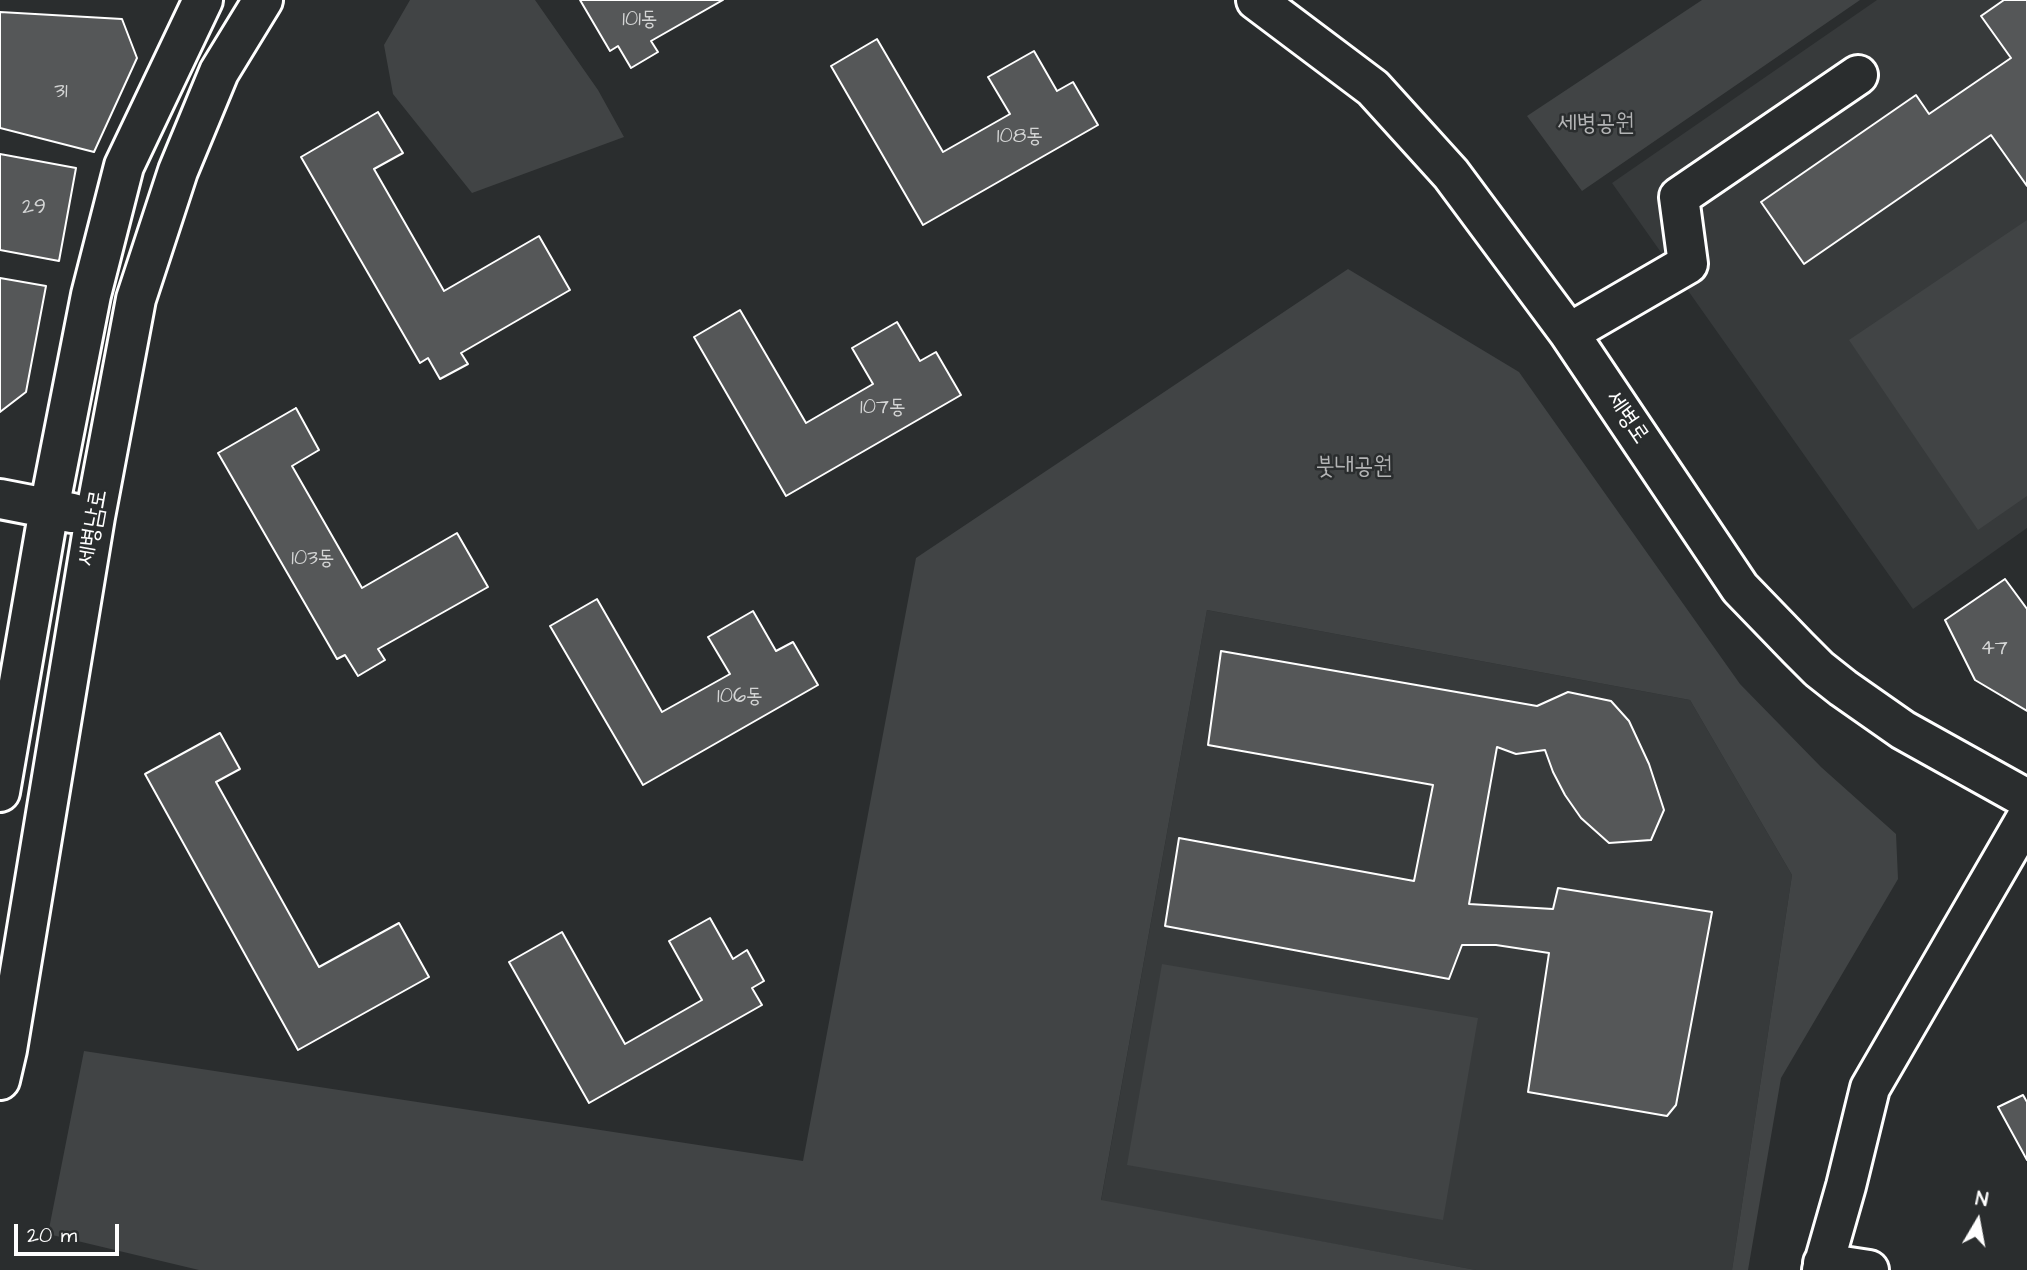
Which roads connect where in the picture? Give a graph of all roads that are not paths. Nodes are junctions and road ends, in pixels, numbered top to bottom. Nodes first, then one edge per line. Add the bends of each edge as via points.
1 (203, 0) edge
2 (263, 0) edge
3 (1256, 0) edge
4 (1858, 75) dead end
5 (1569, 333) junction
6 (0, 499) edge
7 (49, 509) junction
8 (95, 517) junction
9 (0, 792) edge
10 (2027, 799) edge
11 (2027, 817) edge
12 (0, 1080) edge
13 (1822, 1266) edge
14 (1868, 1270) edge

1 - 7 street, 세병남로 via 124,166 91,295
2 - 8 street, 세병남로 via 219,72 178,171 140,286
3 - 5 street, 세병로 via 1373,88 1451,174
4 - 5 street via 1679,197 1688,264
5 - 10 street, 세병로 via 1740,588 1819,669 1903,730
6 - 7 street
7 - 8 street
7 - 9 street, 세병남로
8 - 12 street, 세병남로
11 - 13 street via 1870,1088
13 - 14 street

